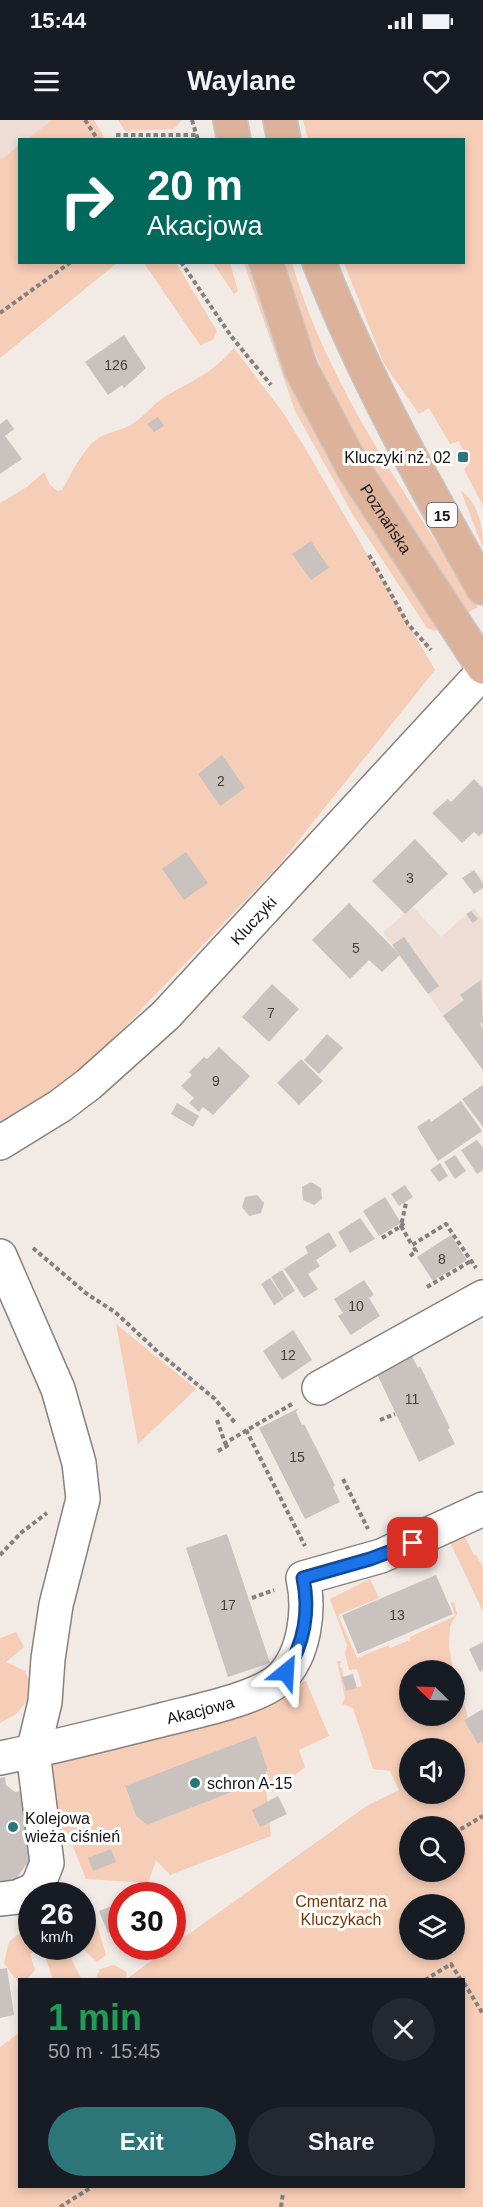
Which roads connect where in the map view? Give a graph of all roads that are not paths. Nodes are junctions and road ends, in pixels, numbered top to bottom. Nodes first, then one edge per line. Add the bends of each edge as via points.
1 (230, 120) edge
2 (280, 120) edge
3 (234, 138) edge
4 (284, 138) edge
5 (267, 264) edge
6 (320, 264) edge
7 (483, 588) edge
8 (483, 667) edge
9 (483, 672) edge
10 (0, 1143) edge
11 (13, 1249) edge
12 (480, 1284) edge
13 (318, 1388) road end
14 (483, 1509) edge
15 (33, 1752) junction
16 (1, 1758) edge
17 (0, 1899) edge

1 - 3 main road
2 - 4 main road
5 - 8 main road, Poznańska via 301,369 355,471
6 - 7 main road, 15 via 363,366 401,442
9 - 10 street, Kluczyki via 166,1015 89,1084
11 - 15 street via 79,1463 83,1499 56,1605 45,1702
12 - 13 street
14 - 15 street, Akacjowa via 381,1556 303,1578 306,1598 302,1637 291,1665 274,1683 219,1705
15 - 16 street, Akacjowa
15 - 17 street via 47,1863 33,1890 17,1898

